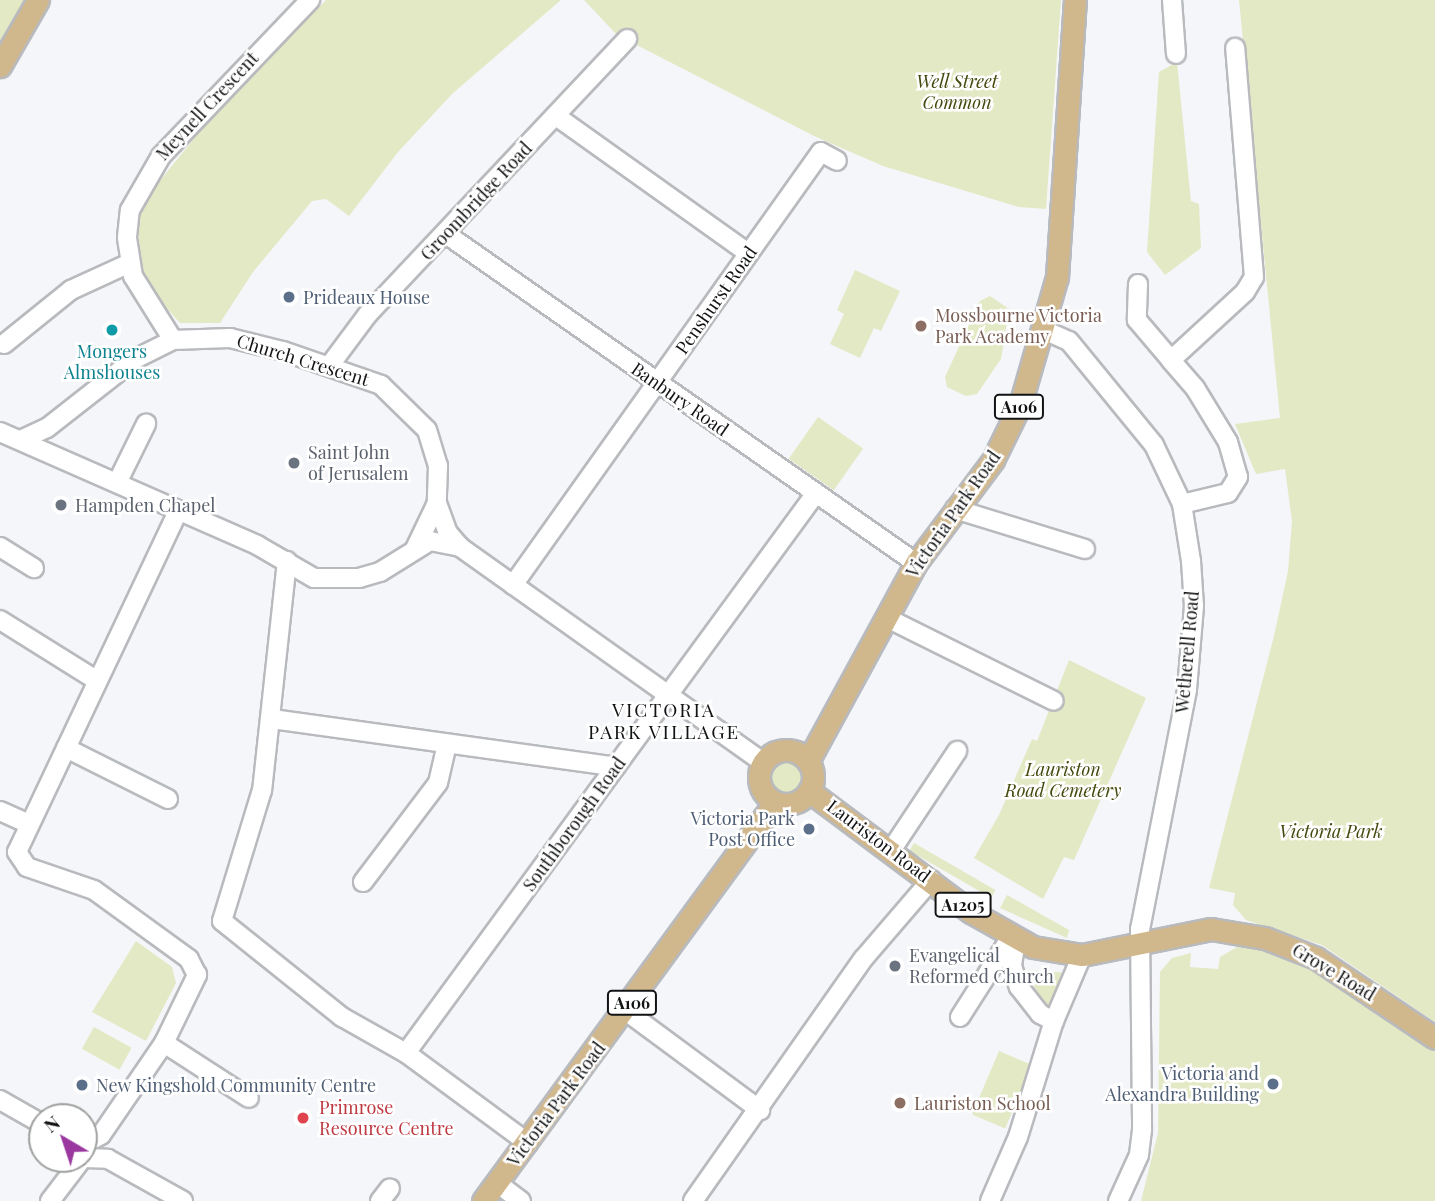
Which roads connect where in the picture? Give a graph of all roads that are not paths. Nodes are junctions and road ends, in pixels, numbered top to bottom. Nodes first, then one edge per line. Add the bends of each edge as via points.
1 (38, 0) edge
2 (310, 0) edge
3 (1075, 0) edge
4 (1172, 0) edge
5 (627, 39) dead end
6 (1235, 48) dead end
7 (1176, 54) dead end
8 (0, 66) edge
9 (556, 116) junction
10 (829, 156) dead end
11 (446, 234) junction
12 (748, 253) junction
13 (130, 263) junction
14 (1138, 284) dead end
15 (1044, 331) junction
16 (173, 340) junction
17 (4, 344) dead end
18 (1171, 360) junction
19 (330, 365) junction
20 (657, 384) junction
21 (146, 424) dead end
22 (47, 428) junction
23 (1, 434) edge
24 (23, 439) junction
25 (52, 452) junction
26 (118, 481) junction
27 (816, 493) junction
28 (437, 503) junction
29 (1182, 504) junction
30 (956, 509) junction
31 (178, 511) junction
32 (460, 547) junction
33 (415, 549) junction
34 (1085, 549) dead end
35 (2, 552) edge
36 (287, 561) junction
37 (916, 563) junction
38 (34, 568) dead end
39 (513, 585) junction
40 (887, 618) junction
41 (0, 620) edge
42 (96, 680) junction
43 (667, 694) junction
44 (1054, 701) dead end
45 (272, 719) junction
46 (447, 745) junction
47 (66, 748) junction
48 (957, 751) dead end
49 (808, 761) junction
50 (763, 762) junction
51 (616, 767) junction
52 (809, 790) junction
53 (168, 799) dead end
54 (775, 802) junction
55 (0, 811) edge
56 (27, 823) junction
57 (892, 849) junction
58 (931, 880) junction
59 (363, 882) dead end
60 (1013, 939) junction
61 (1140, 940) junction
62 (1082, 955) junction
63 (626, 1011) junction
64 (960, 1017) dead end
65 (1054, 1021) junction
66 (1435, 1038) edge
67 (164, 1043) junction
68 (406, 1053) junction
69 (249, 1098) dead end
70 (0, 1100) edge
71 (760, 1110) junction
72 (28, 1116) edge
73 (98, 1138) edge
74 (527, 1143) junction
75 (98, 1155) edge
76 (71, 1173) edge
77 (497, 1182) junction
78 (50, 1201) edge
79 (183, 1201) edge
80 (483, 1201) edge
81 (522, 1201) edge
82 (693, 1201) edge
83 (990, 1201) edge
84 (1118, 1201) edge

1 - 8 main road
2 - 13 street, Meynell Crescent via 148,171 127,225
3 - 15 main road, Victoria Park Road / A106 via 1057,277
4 - 7 street
5 - 9 street, Groombridge Road
6 - 18 street via 1254,276 1245,292
9 - 11 street, Groombridge Road
9 - 12 street
10 - 12 street, Penshurst Road
11 - 19 street, Groombridge Road via 368,314
11 - 20 street, Banbury Road
12 - 20 street, Penshurst Road
13 - 16 street, Meynell Crescent via 137,287
13 - 17 street via 71,290
14 - 18 street via 1137,320
15 - 29 street, Wetherell Road via 1069,341 1141,426
15 - 30 main road, Victoria Park Road / A106 via 1008,432
16 - 19 street, Church Crescent via 230,338
16 - 22 street, Church Crescent via 135,359
18 - 29 street via 1211,413 1235,454 1238,470 1235,486 1228,493
19 - 28 street, Church Crescent via 381,385 427,430 438,467
20 - 27 street, Banbury Road
20 - 39 street, Penshurst Road
21 - 26 street
22 - 24 street, Church Crescent
22 - 25 street
23 - 24 street
24 - 25 street
25 - 26 street
26 - 31 street
27 - 37 street, Banbury Road
27 - 43 street, Southborough Road
28 - 32 street via 448,533
28 - 33 street, Church Crescent
29 - 61 street, Wetherell Road via 1194,606 1187,690
30 - 34 street
30 - 37 main road, Victoria Park Road / A106
31 - 36 street
31 - 42 street
32 - 33 street via 429,541
32 - 39 street
33 - 36 street via 380,572 359,578 314,578
35 - 38 street
36 - 45 street
37 - 40 main road, Victoria Park Road / A106
39 - 43 street
40 - 44 street
40 - 49 main road, Victoria Park Road / A106
41 - 42 street
42 - 47 street
43 - 50 street
43 - 51 street, Southborough Road
45 - 46 street
45 - 68 street via 256,814 221,916 225,927 341,1017
46 - 51 street
46 - 59 street via 438,783
47 - 53 street
47 - 56 street
48 - 57 street
49 - 50 main road via 788,750
49 - 52 main road via 813,779
50 - 54 main road via 760,782
51 - 68 street, Southborough Road
52 - 54 main road via 794,803
52 - 57 main road, Lauriston Road / A1205
54 - 63 main road, Victoria Park Road / A106
55 - 56 street
56 - 67 street via 17,852 22,864 94,890 189,959 198,975
57 - 58 main road, Lauriston Road / A1205
58 - 60 main road, Lauriston Road / A1205
58 - 71 street via 864,958
60 - 62 main road, Lauriston Road / A1205 via 1052,953
60 - 64 street
60 - 65 street via 1012,966 1019,987 1040,1014
61 - 62 main road, Lauriston Road / A1205
61 - 66 main road, Grove Road / A1205 via 1211,929 1284,943 1339,971
61 - 84 street, Wetherell Road via 1142,1130 1139,1155
62 - 65 street
63 - 71 street
63 - 74 main road, Victoria Park Road / A106
65 - 83 street via 1028,1110
67 - 69 street
67 - 73 street
68 - 74 street
70 - 72 street
71 - 82 street
74 - 77 main road, Victoria Park Road / A106
75 - 79 street
76 - 78 street
77 - 80 main road, Victoria Park Road / A106
77 - 81 street

